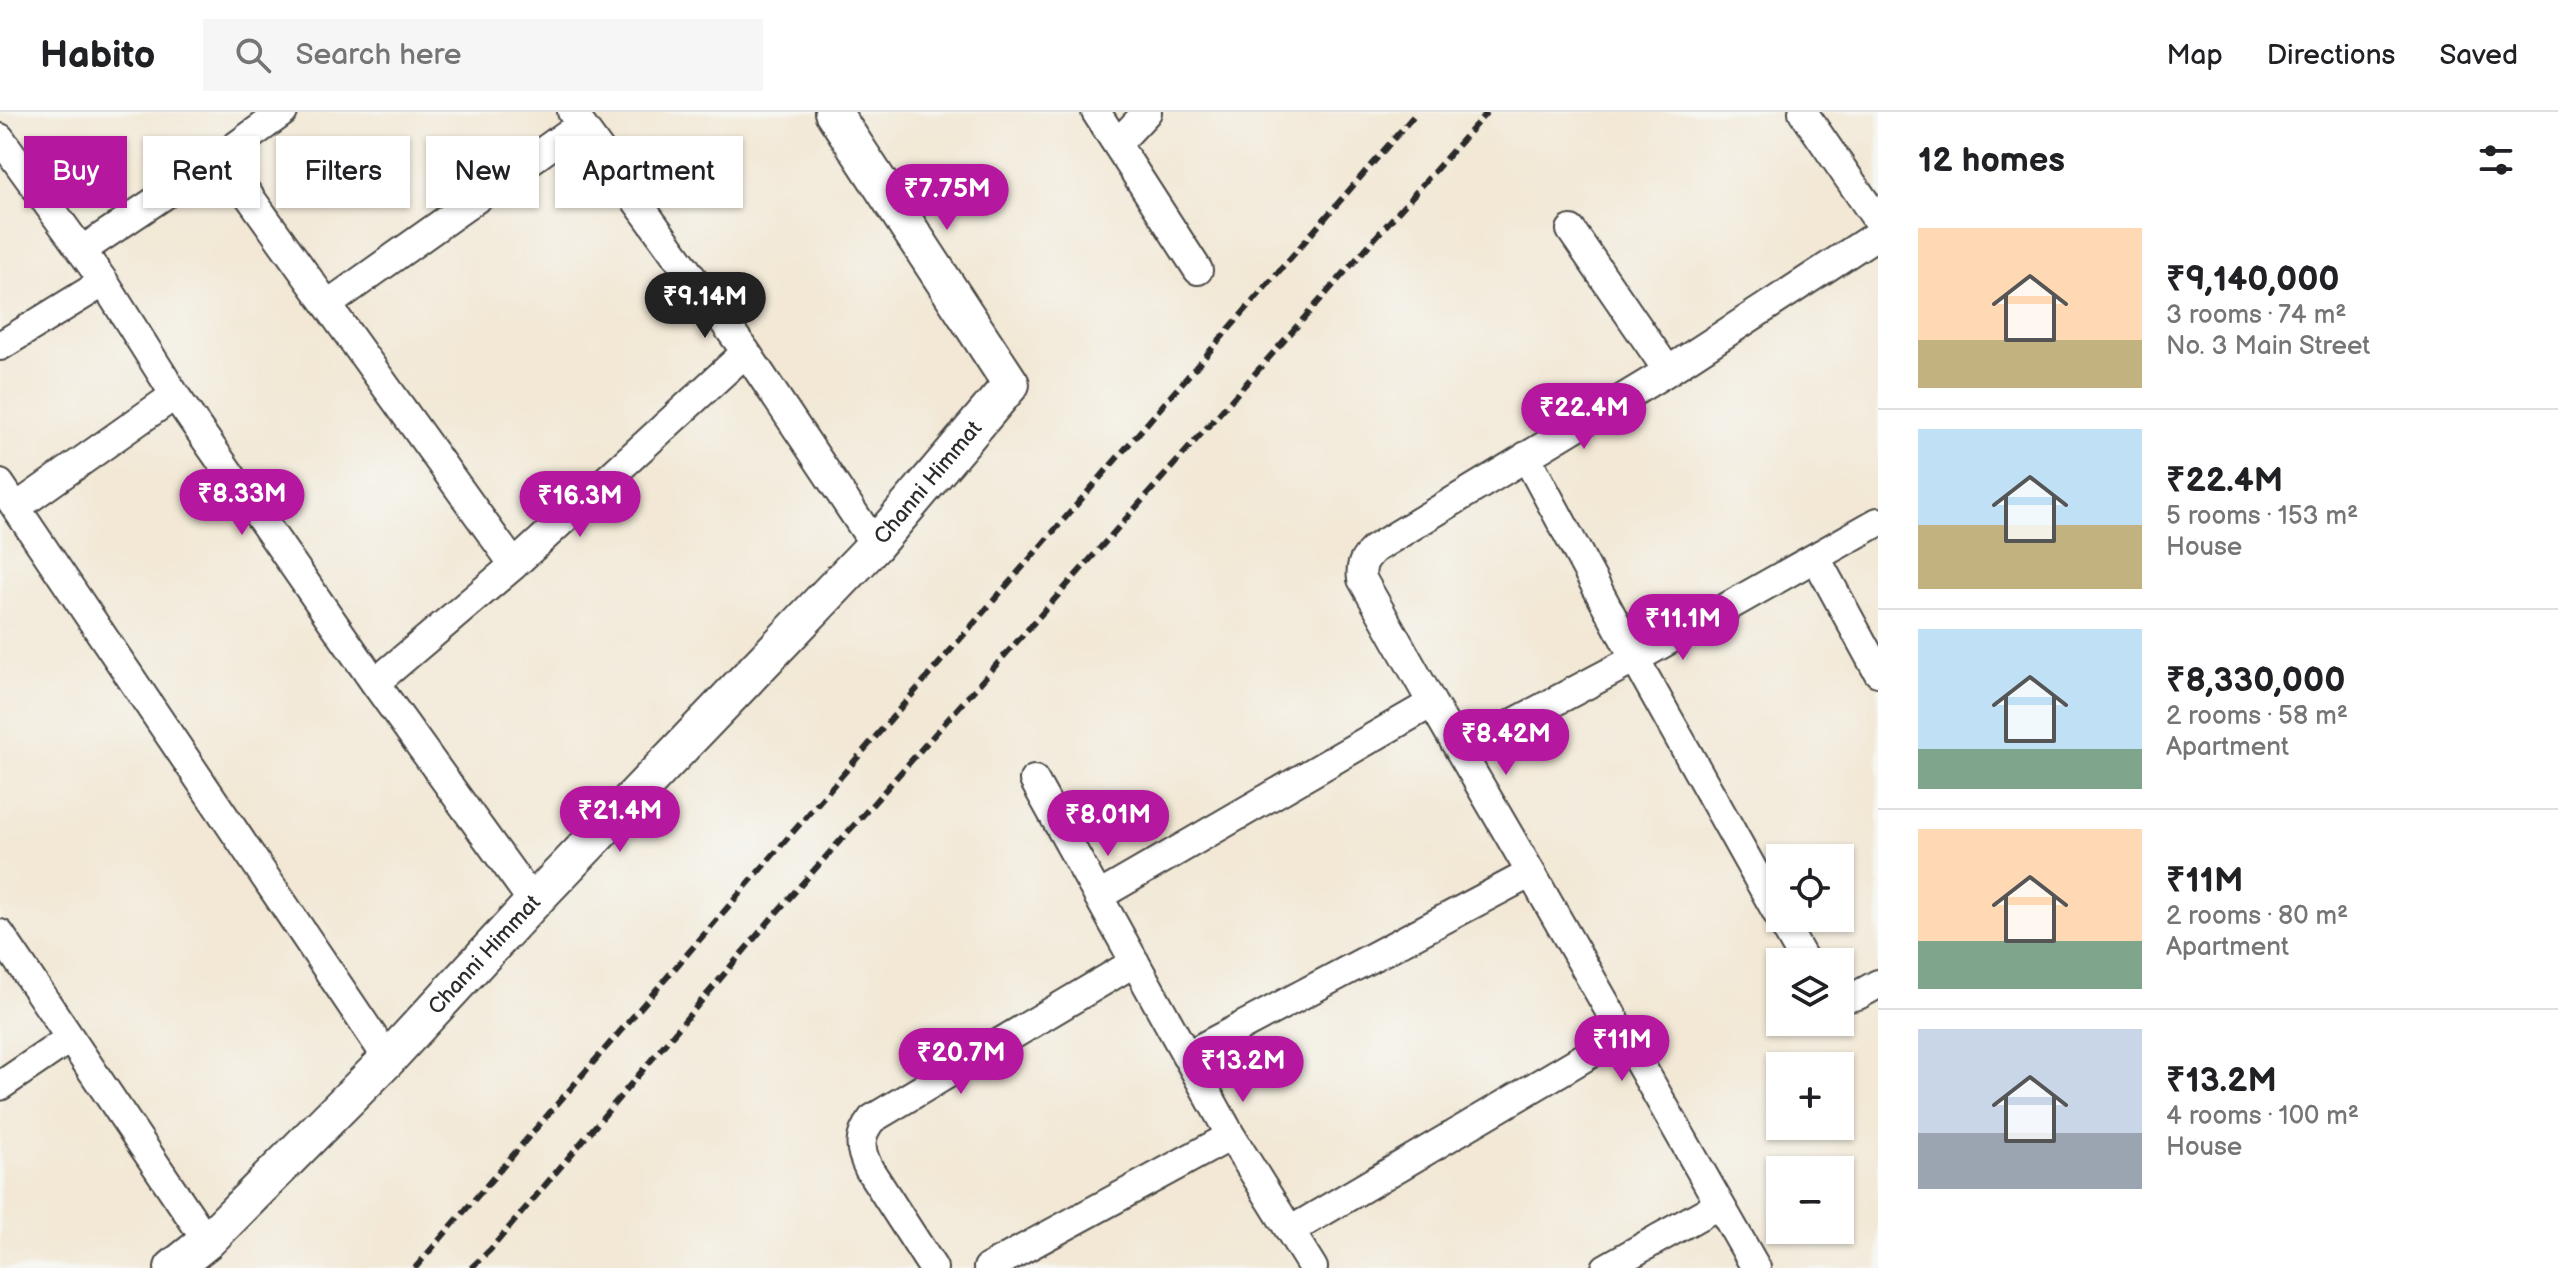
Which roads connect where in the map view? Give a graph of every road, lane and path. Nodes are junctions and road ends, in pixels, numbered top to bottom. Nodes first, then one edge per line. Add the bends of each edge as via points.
1 (283, 112) edge
2 (833, 112) edge
3 (1096, 112) edge
4 (1147, 112) edge
5 (1803, 112) edge
6 (576, 118) edge
7 (250, 136) edge
8 (0, 138) edge
9 (1117, 144) junction
10 (145, 208) edge
11 (258, 208) edge
12 (1878, 221) edge
13 (1571, 230) dead end
14 (1878, 234) edge
15 (81, 251) junction
16 (1198, 270) dead end
17 (104, 282) junction
18 (327, 305) junction
19 (0, 346) edge
20 (746, 352) junction
21 (1668, 371) junction
22 (175, 395) junction
23 (1526, 456) junction
24 (0, 484) edge
25 (17, 507) junction
26 (1878, 522) edge
27 (875, 545) junction
28 (1816, 558) junction
29 (514, 565) junction
30 (1635, 659) junction
31 (1878, 672) edge
32 (375, 683) junction
33 (1432, 703) junction
34 (1461, 751) junction
35 (1034, 780) dead end
36 (1531, 873) junction
37 (1766, 893) edge
38 (1099, 896) junction
39 (533, 902) junction
40 (0, 934) edge
41 (1135, 962) junction
42 (1878, 984) edge
43 (1854, 996) edge
44 (1624, 1034) junction
45 (69, 1039) junction
46 (1186, 1056) junction
47 (388, 1059) junction
48 (0, 1086) edge
49 (1231, 1136) junction
50 (1718, 1205) junction
51 (1290, 1231) junction
52 (207, 1241) junction
53 (173, 1268) edge
54 (933, 1268) edge
55 (988, 1268) edge
56 (1313, 1268) edge
57 (1606, 1268) edge
58 (1756, 1268) edge

1 - 7 street
2 - 27 street, Channi Himmat via 1011,384
3 - 9 street
4 - 9 street
5 - 12 street
6 - 18 street
6 - 20 street
8 - 15 street
9 - 16 street
10 - 15 street
11 - 18 street
13 - 21 street
14 - 21 street
15 - 17 street
17 - 19 street
17 - 22 street
18 - 29 street
20 - 27 street
20 - 29 street
21 - 23 street
22 - 25 street
22 - 32 street
23 - 30 street
23 - 33 street via 1374,549 1360,568
24 - 25 street
25 - 47 street
26 - 28 street
27 - 39 street, Channi Himmat
28 - 30 street
28 - 31 street
29 - 32 street
30 - 34 street
30 - 37 street
32 - 39 street
33 - 34 street
33 - 38 street
34 - 36 street
35 - 38 street
36 - 44 street
36 - 46 street
38 - 41 street
39 - 47 street, Channi Himmat
40 - 45 street
41 - 46 street
41 - 54 street via 872,1119 861,1133 861,1153 869,1169
42 - 43 street
44 - 50 street
44 - 51 street
45 - 48 street
45 - 52 street
46 - 49 street
47 - 52 street, Channi Himmat
49 - 51 street
49 - 55 street
50 - 57 street
50 - 58 street
51 - 56 street
52 - 53 street, Channi Himmat

